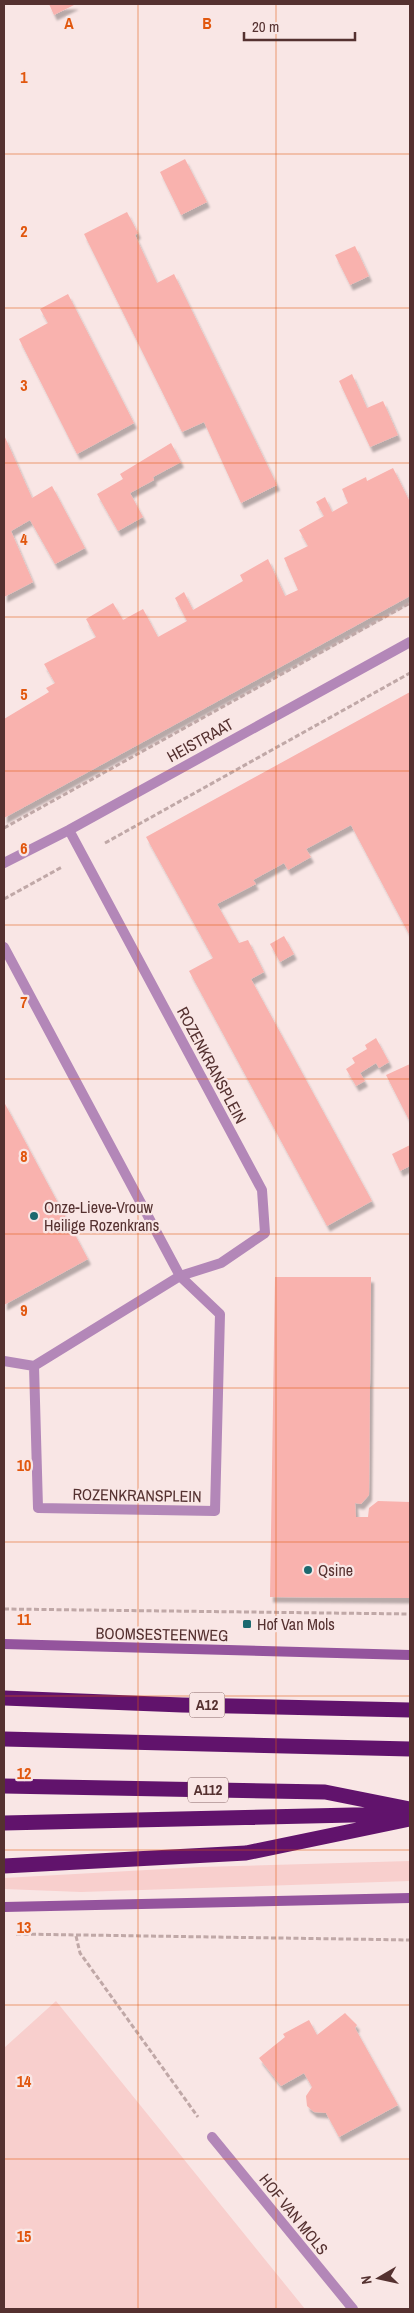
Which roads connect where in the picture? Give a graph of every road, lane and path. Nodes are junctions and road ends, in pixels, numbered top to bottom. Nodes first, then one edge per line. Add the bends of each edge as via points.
1 (410, 604) edge
2 (410, 642) edge
3 (410, 673) edge
4 (4, 828) edge
5 (69, 830) junction
6 (82, 856) junction
7 (4, 863) edge
8 (4, 899) edge
9 (4, 947) edge
10 (180, 1276) junction
11 (4, 1361) edge
12 (34, 1366) junction
13 (4, 1609) edge
14 (410, 1614) edge
15 (4, 1644) edge
16 (410, 1655) edge
17 (4, 1698) edge
18 (410, 1710) edge
19 (4, 1739) edge
20 (410, 1749) edge
21 (4, 1786) edge
22 (410, 1809) edge
23 (410, 1814) edge
24 (410, 1818) edge
25 (4, 1823) edge
26 (4, 1866) edge
27 (410, 1898) edge
28 (4, 1907) edge
29 (13, 1934) dead end
30 (76, 1936) junction
31 (410, 1940) edge
32 (212, 2137) joint
33 (353, 2309) edge

1 - 4 path
2 - 5 street, HEISTRAAT
3 - 6 path
5 - 6 street, ROZENKRANSPLEIN
5 - 7 street, HEISTRAAT
6 - 8 path
6 - 10 street, ROZENKRANSPLEIN via 262,1190 265,1233 221,1263
9 - 10 street, ROZENKRANSPLEIN
10 - 12 street, ROZENKRANSPLEIN
10 - 12 street, ROZENKRANSPLEIN via 220,1314 215,1511 38,1508
11 - 12 street
13 - 14 path
15 - 16 main road, BOOMSESTEENWEG
17 - 18 highway, A12
19 - 20 highway
21 - 22 highway, A112 via 325,1792
23 - 25 highway
24 - 26 highway via 246,1853
27 - 28 main road
29 - 30 path
30 - 31 path
30 - 32 path via 80,1953
32 - 33 street, HOF VAN MOLS

